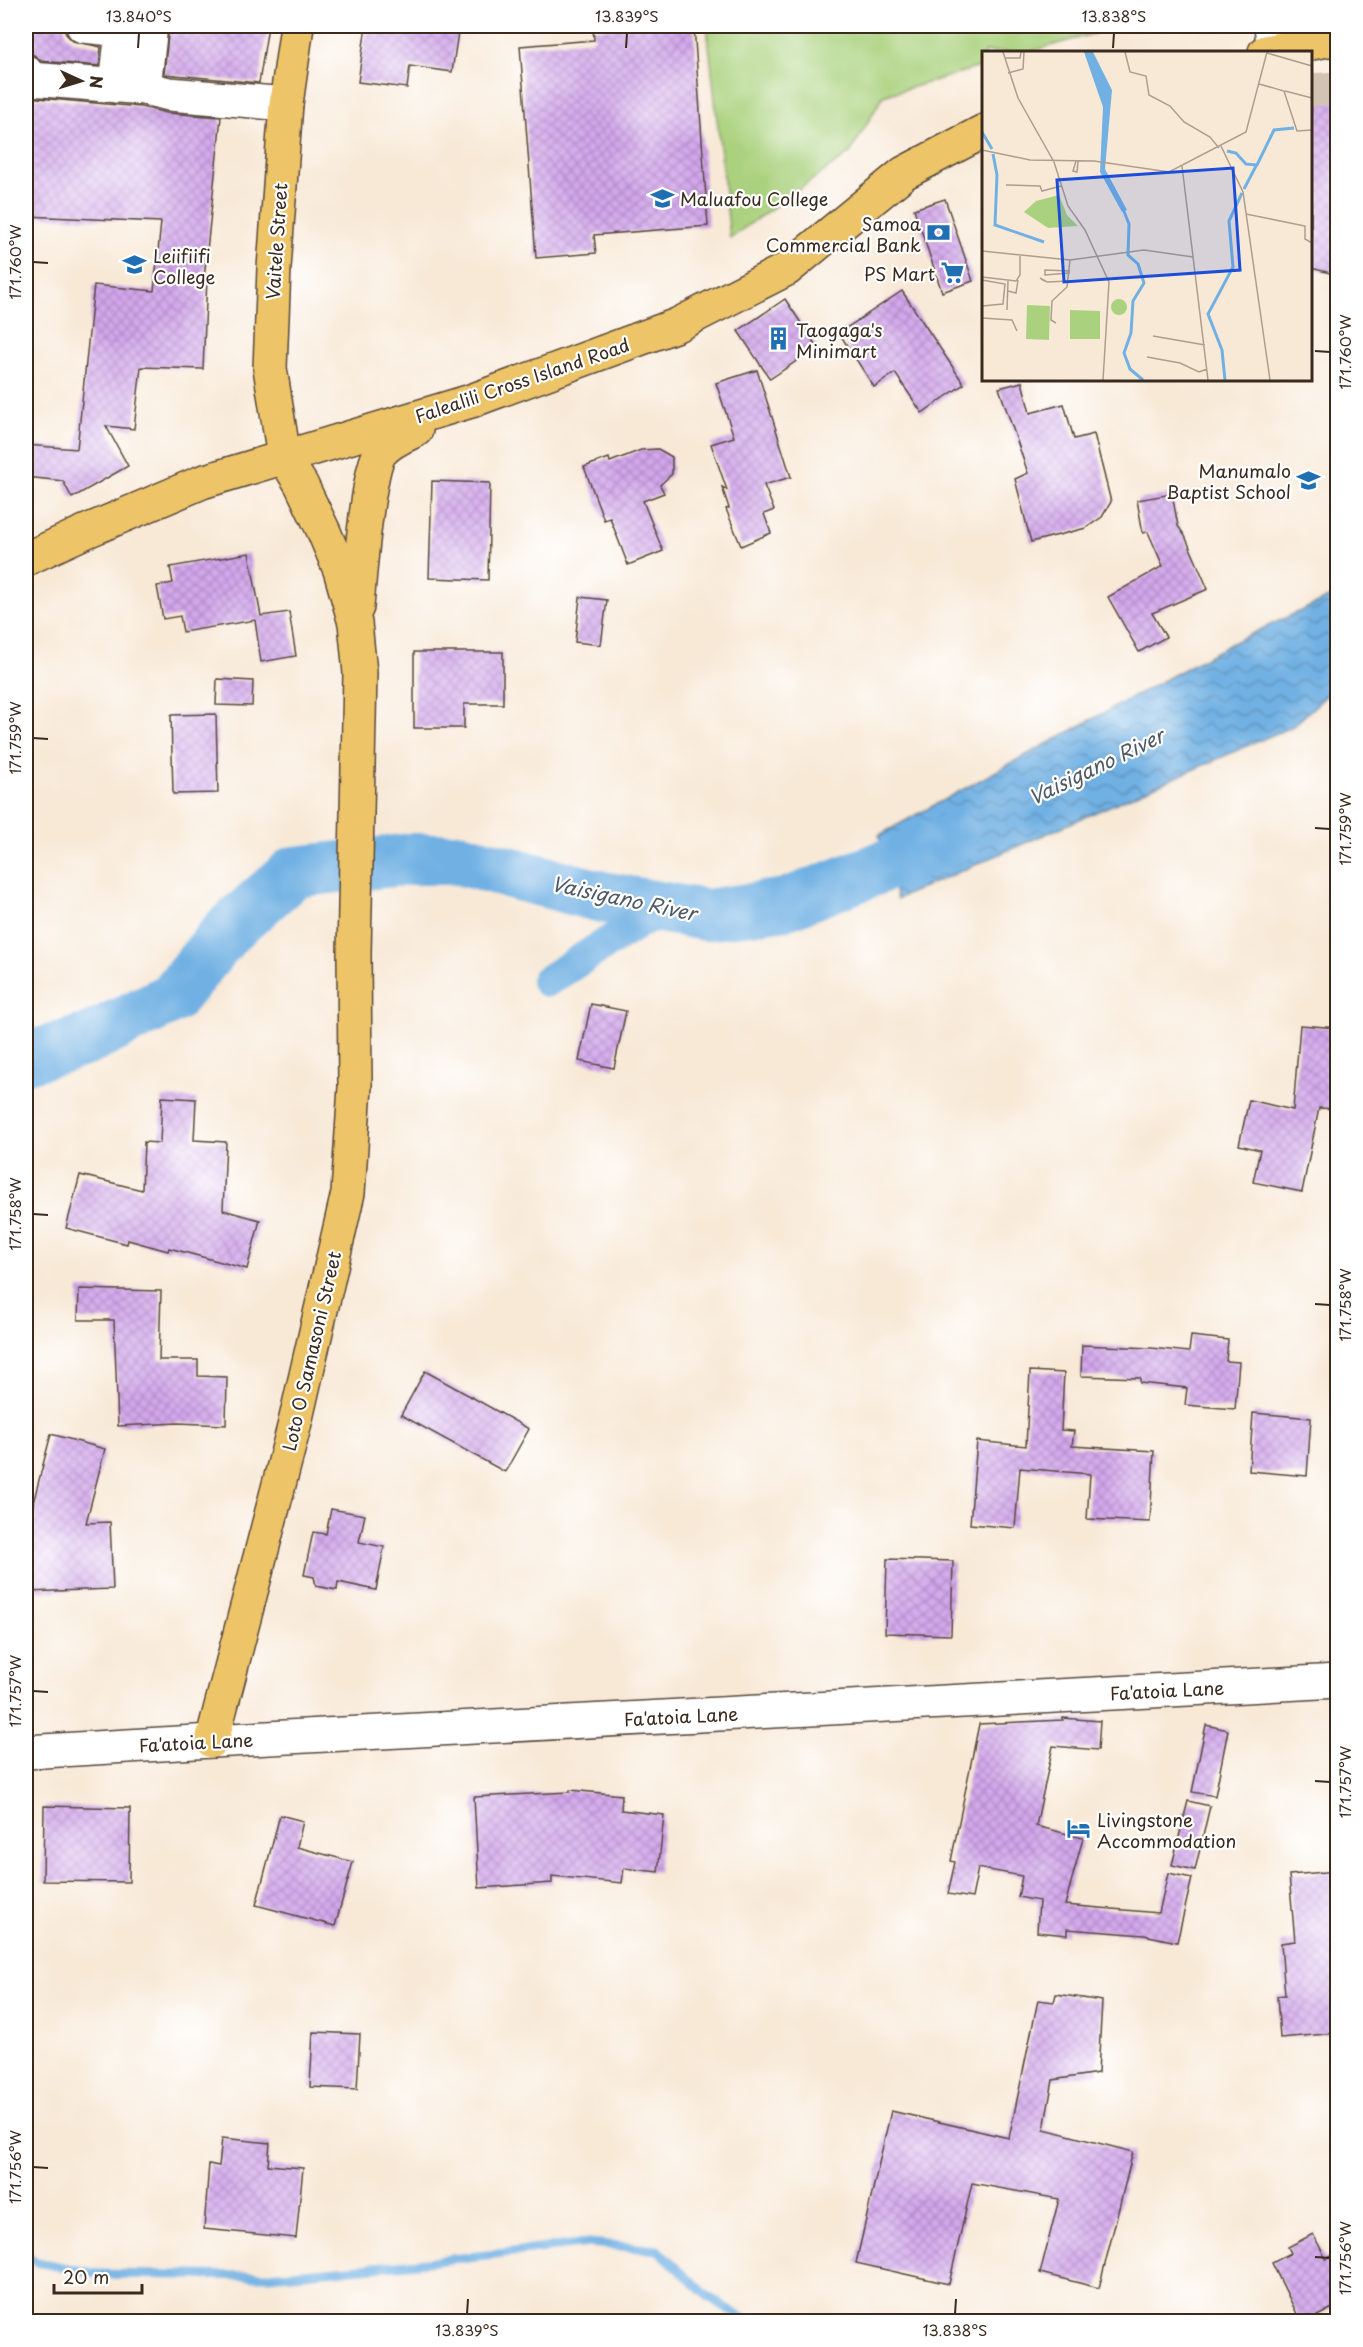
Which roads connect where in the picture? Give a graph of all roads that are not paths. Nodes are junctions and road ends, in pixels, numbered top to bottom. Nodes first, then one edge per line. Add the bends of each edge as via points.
1 (83, 26) edge
2 (151, 26) edge
3 (297, 26) edge
4 (1338, 38) edge
5 (1270, 43) edge
6 (27, 78) edge
7 (130, 87) junction
8 (286, 104) junction
9 (982, 132) edge
10 (471, 401) junction
11 (285, 457) junction
12 (26, 560) edge
13 (355, 623) junction
14 (1338, 1681) edge
15 (212, 1741) junction
16 (26, 1752) edge

1 - 7 street via 122,30
2 - 7 street
3 - 8 main road, Vaitele Street
4 - 5 main road
6 - 7 street
7 - 8 street
8 - 11 main road, Vaitele Street via 269,346
9 - 10 main road, Falealili Cross Island Road via 904,173 787,268 677,325
10 - 11 main road, Falealili Cross Island Road
10 - 13 main road via 398,438 379,453 370,489
11 - 12 main road, Falealili Cross Island Road via 202,483
11 - 13 main road via 324,532
13 - 15 main road, Loto O Samasoni Street via 360,673 354,954 356,1087 348,1193 294,1427
14 - 15 street, Fa'atoia Lane
15 - 16 street, Fa'atoia Lane

